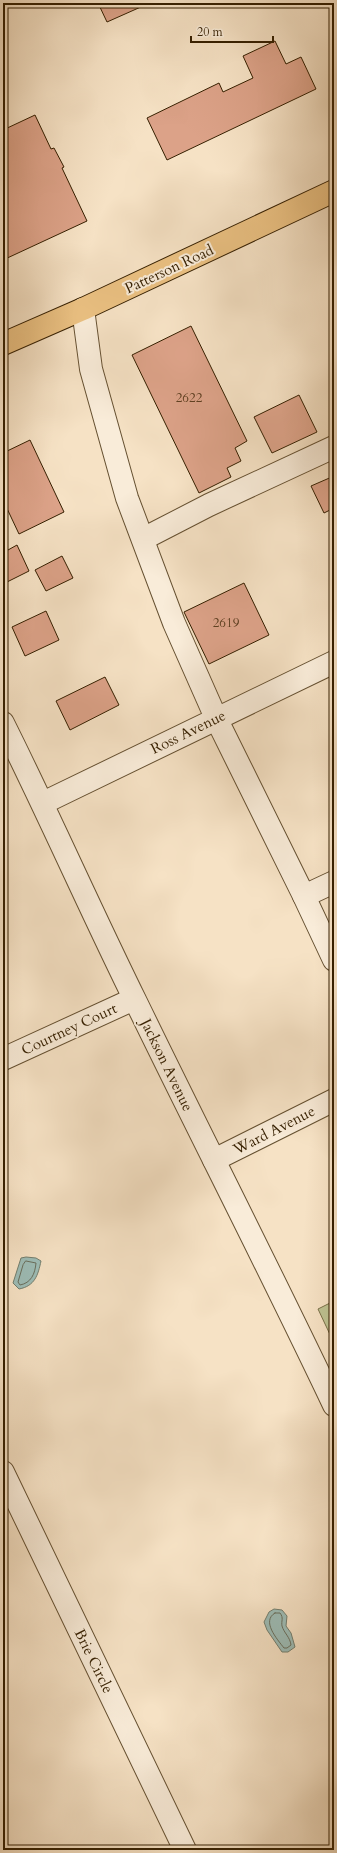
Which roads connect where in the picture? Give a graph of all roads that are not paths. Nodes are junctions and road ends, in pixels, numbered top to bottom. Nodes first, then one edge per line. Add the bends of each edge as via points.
1 (334, 191) edge
2 (83, 309) junction
3 (3, 344) edge
4 (334, 447) edge
5 (143, 540) junction
6 (334, 662) edge
7 (216, 718) junction
8 (3, 723) edge
9 (43, 803) junction
10 (334, 882) edge
11 (304, 896) junction
12 (334, 960) edge
13 (134, 999) junction
14 (3, 1059) edge
15 (334, 1100) edge
16 (214, 1160) junction
17 (334, 1405) edge
18 (3, 1472) edge
19 (185, 1850) edge

1 - 2 main road, Patterson Road
2 - 3 main road, Patterson Road
2 - 5 street via 91,369 128,498
4 - 5 street via 209,505
5 - 7 street via 174,623
6 - 7 street, Ross Avenue
7 - 9 street, Ross Avenue
7 - 11 street
8 - 9 street, Jackson Avenue
9 - 13 street, Jackson Avenue
10 - 11 street
11 - 12 street
13 - 14 street, Courtney Court
13 - 16 street, Jackson Avenue
15 - 16 street, Ward Avenue
16 - 17 street, Jackson Avenue
18 - 19 street, Brie Circle

